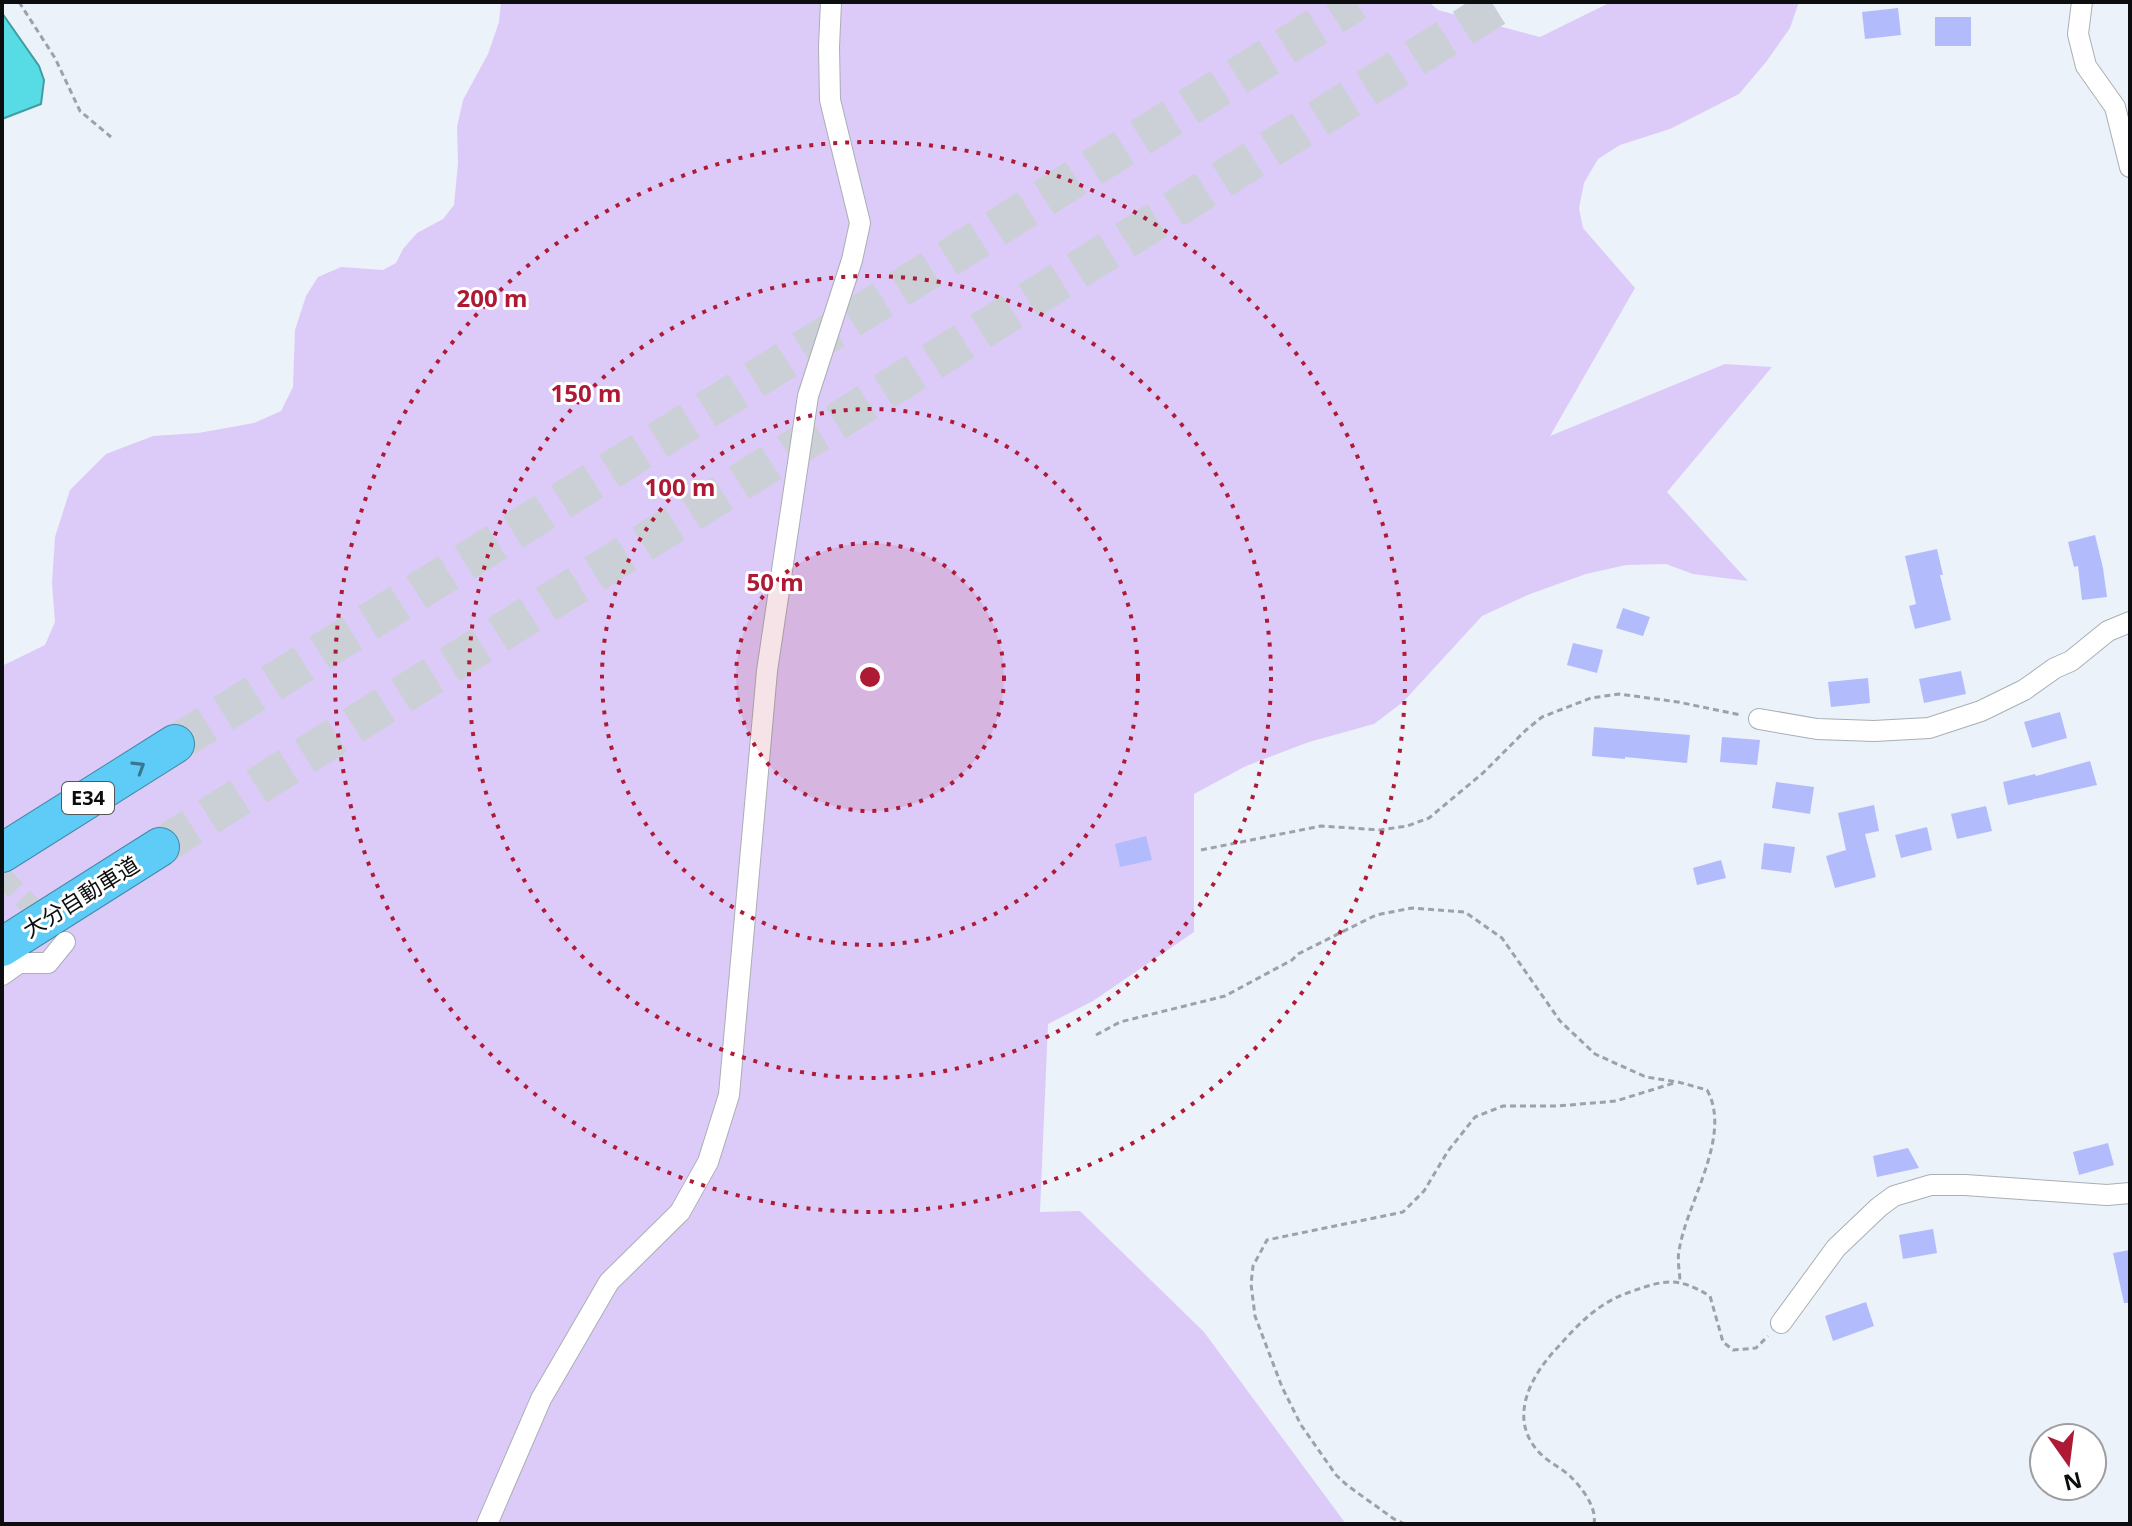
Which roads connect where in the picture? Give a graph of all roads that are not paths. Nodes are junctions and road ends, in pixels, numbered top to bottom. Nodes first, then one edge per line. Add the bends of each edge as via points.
1 (831, 2) edge
2 (2082, 2) edge
3 (2130, 167) edge
4 (2130, 622) edge
5 (1759, 719) road end
6 (175, 744) tunnel mouth
7 (160, 847) tunnel mouth
8 (2, 853) edge
9 (65, 942) dead end
10 (2, 947) edge
11 (2, 975) edge
12 (2130, 1193) edge
13 (1781, 1323) road end
14 (487, 1524) edge

1 - 14 street via 830,100 860,223 808,396 767,671 729,1095 708,1162 680,1212 609,1282 541,1399
2 - 3 street via 2078,34 2086,66 2115,107
4 - 5 street via 2108,631 2024,690 1929,728 1817,729
8 -> 6 highway, E34
7 - 10 highway, 大分自動車道
9 - 11 street via 48,963 19,963
12 - 13 street via 1931,1185 1894,1196 1836,1248

